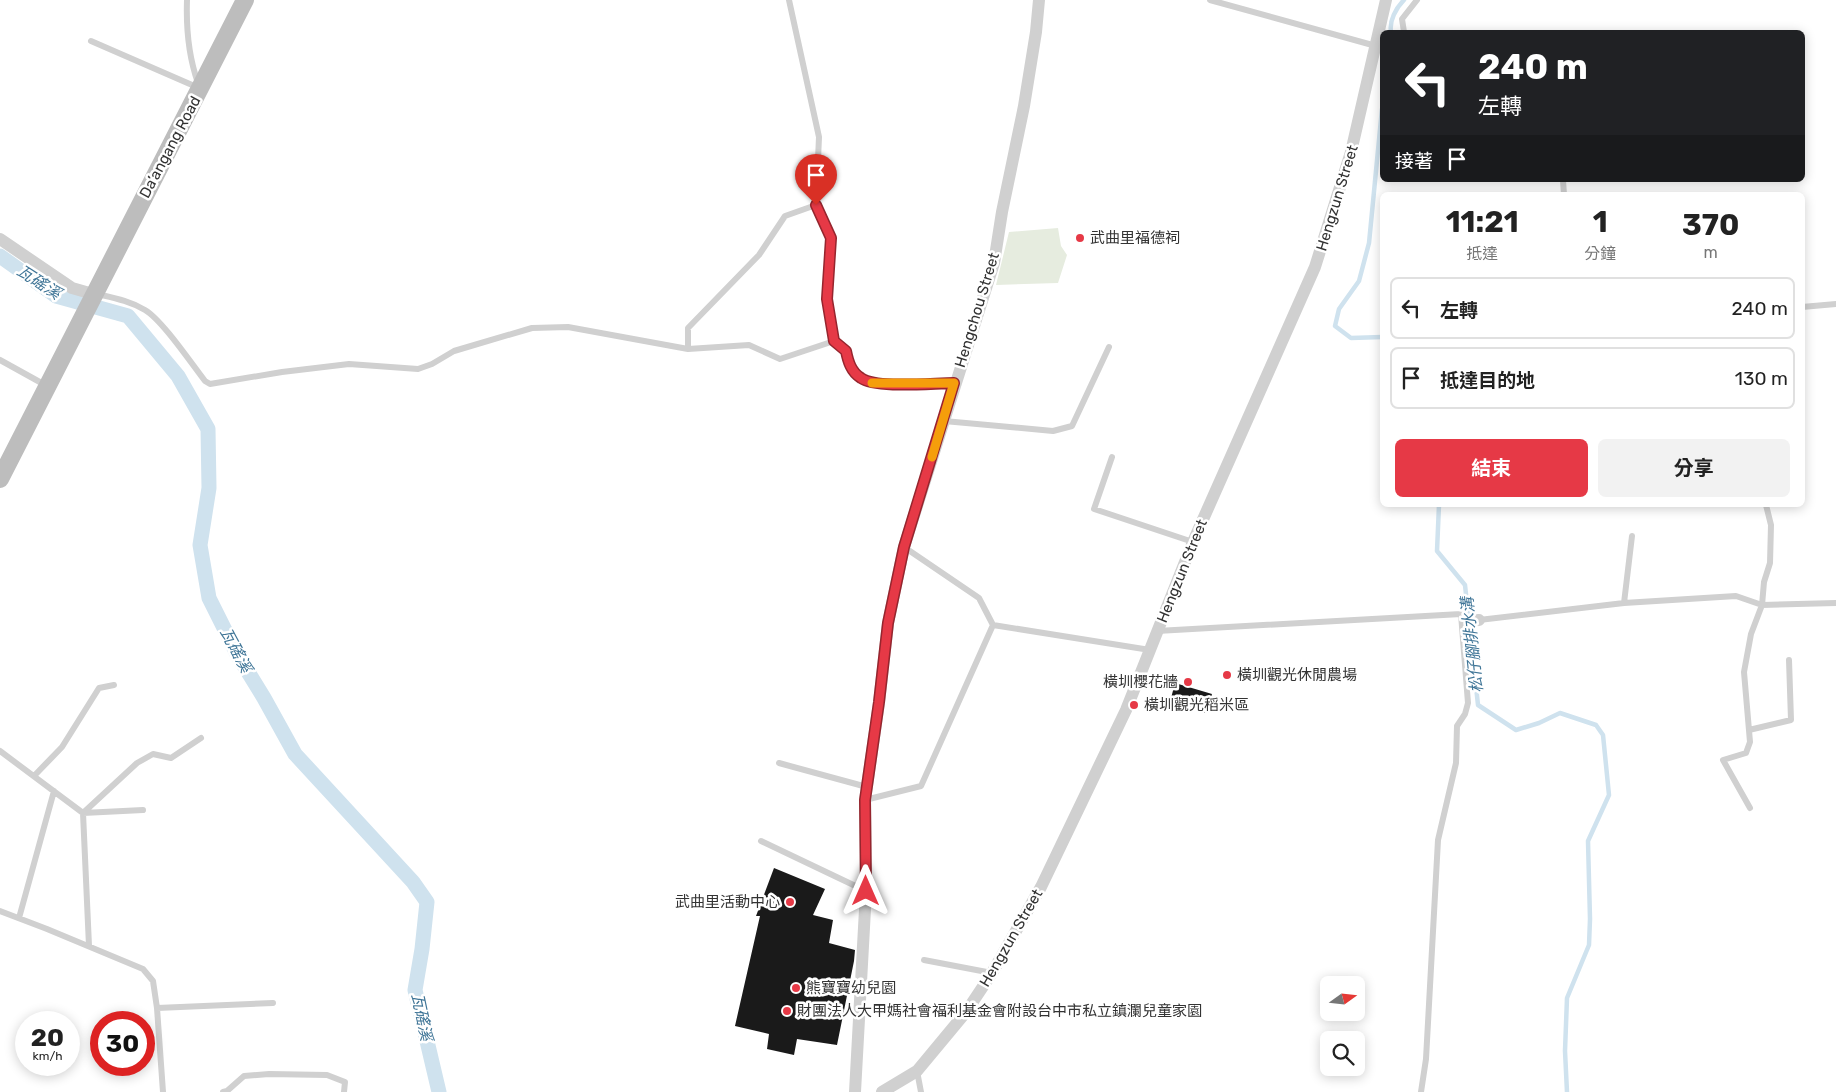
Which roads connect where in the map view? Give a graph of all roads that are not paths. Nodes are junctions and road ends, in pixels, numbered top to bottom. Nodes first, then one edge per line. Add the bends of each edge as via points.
1 (187, 0) edge
2 (245, 0) edge
3 (788, 0) edge
4 (1039, 0) edge
5 (1210, 0) edge
6 (1386, 0) edge
7 (1418, 0) edge
8 (1404, 30) edge
9 (90, 41) dead end
10 (1376, 46) junction
11 (200, 88) junction
12 (816, 205) junction
13 (0, 239) edge
14 (93, 294) junction
15 (1836, 304) edge
16 (1805, 307) edge
17 (834, 341) junction
18 (1109, 346) dead end
19 (688, 349) junction
20 (0, 360) edge
21 (954, 383) junction
22 (48, 386) junction
23 (944, 421) junction
24 (1112, 457) dead end
25 (0, 479) edge
26 (1766, 507) edge
27 (1632, 536) dead end
28 (1193, 542) junction
29 (904, 547) junction
30 (1624, 603) junction
31 (1836, 603) edge
32 (1762, 605) junction
33 (1469, 618) junction
34 (993, 625) junction
35 (1157, 631) junction
36 (1150, 650) junction
37 (1789, 660) dead end
38 (114, 685) dead end
39 (1749, 730) junction
40 (201, 738) dead end
41 (0, 751) edge
42 (779, 763) dead end
43 (34, 776) junction
44 (867, 787) junction
45 (54, 791) junction
46 (865, 800) junction
47 (1750, 808) dead end
48 (143, 810) dead end
49 (83, 813) junction
50 (761, 841) dead end
51 (866, 891) junction
52 (0, 911) edge
53 (19, 918) junction
54 (89, 946) junction
55 (924, 960) dead end
56 (992, 973) junction
57 (273, 1003) dead end
58 (157, 1008) junction
59 (917, 1071) junction
60 (163, 1092) edge
61 (226, 1092) edge
62 (344, 1092) edge
63 (855, 1092) edge
64 (882, 1092) edge
65 (921, 1092) edge
66 (1421, 1092) edge

1 - 11 lane via 186,30 191,62
2 - 11 main road, Da’angang Road
3 - 12 lane via 819,137
4 - 21 street, Hengchou Street via 1024,106 994,263
5 - 10 lane
6 - 10 street, Hengzun Street
7 - 8 lane via 1402,19
9 - 11 lane
10 - 28 street, Hengzun Street via 1351,152 1316,267
11 - 14 main road, Da’angang Road
12 - 17 lane via 831,238 827,299
12 - 19 lane via 785,216 759,255 688,328
13 - 14 street via 72,288
14 - 19 lane via 129,302 147,311 210,384 349,364 418,369 454,352 532,328 568,328
14 - 22 main road, Da’angang Road
15 - 16 lane
17 - 19 lane via 780,359 749,345
17 - 21 lane via 846,351 848,362 860,378 874,384
18 - 23 lane via 1072,426 1054,431
20 - 22 lane
21 - 23 street, Hengchou Street
22 - 25 main road
23 - 29 street, Hengchou Street
24 - 28 lane via 1094,509
26 - 32 lane via 1771,525 1770,563
27 - 30 lane
28 - 35 street, Hengzun Street
29 - 34 lane via 979,598
29 - 44 street, Hengchou Street via 888,623
30 - 32 lane via 1736,596
30 - 33 lane
31 - 32 lane
32 - 39 lane via 1751,634 1744,672
33 - 35 lane
33 - 66 lane via 1468,703 1457,726 1456,763 1438,840 1426,1059
34 - 36 lane
34 - 46 lane via 921,786
35 - 36 street, Hengzun Street
36 - 56 street, Hengzun Street via 1126,710 1041,887
37 - 39 lane via 1790,720
38 - 43 lane via 99,688 62,747
39 - 47 lane via 1750,742 1746,753 1724,760
40 - 49 lane via 171,758 153,754 138,763
41 - 43 lane
42 - 44 lane
43 - 45 lane
44 - 46 street, Hengchou Street
45 - 49 lane
45 - 53 lane
46 - 51 street, Hengchou Street
48 - 49 lane
49 - 54 lane
50 - 51 lane
51 - 63 street, Hengchou Street
52 - 53 lane
53 - 54 lane
54 - 58 lane via 143,969 153,981
55 - 56 lane
56 - 59 street, Hengzun Street via 966,1012
57 - 58 lane
58 - 60 lane
59 - 64 street, Hengzun Street
59 - 65 lane
61 - 62 lane via 244,1076 269,1074 327,1075 345,1082

